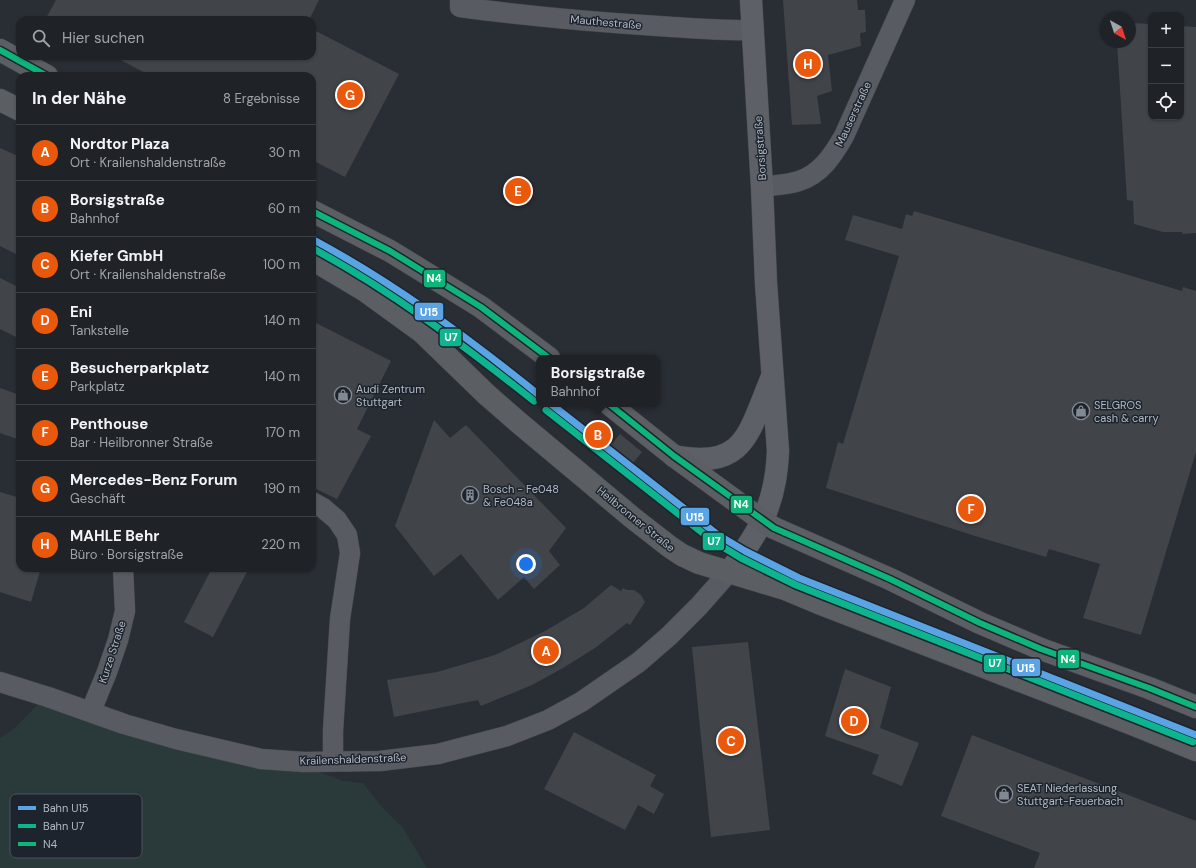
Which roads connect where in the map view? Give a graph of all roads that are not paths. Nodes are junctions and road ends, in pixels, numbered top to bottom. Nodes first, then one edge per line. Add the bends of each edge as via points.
1 (751, 0) edge
2 (905, 0) edge
3 (460, 3) edge
4 (753, 30) junction
5 (0, 50) edge
6 (16, 59) edge
7 (18, 60) edge
8 (40, 72) edge
9 (0, 100) edge
10 (16, 108) edge
11 (762, 187) junction
12 (316, 213) edge
13 (316, 261) edge
14 (545, 355) edge
15 (772, 375) junction
16 (613, 407) edge
17 (674, 456) junction
18 (316, 504) edge
19 (763, 522) junction
20 (123, 572) edge
21 (729, 572) junction
22 (0, 682) edge
23 (1196, 707) edge
24 (91, 711) junction
25 (1196, 750) edge
26 (333, 762) junction

1 - 4 main road, Borsigstraße
2 - 11 street, Mauserstraße via 833,156 801,181
3 - 4 street, Mauthestraße via 508,13 604,23 730,31
4 - 11 main road, Borsigstraße
5 - 6 main road
7 - 8 main road
9 - 10 main road
11 - 15 main road, Borsigstraße
12 - 14 main road via 390,251 481,307
13 - 21 main road, Heilbronner Straße via 364,290 422,332 518,422 670,547 699,563
15 - 17 main road via 750,428 736,449 724,456 706,459
15 - 19 main road, Borsigstraße via 778,451 771,499
16 - 17 main road
17 - 19 main road
18 - 26 street via 337,520 347,535 350,553 340,619
19 - 21 main road, Borsigstraße
19 - 23 main road via 1040,649
20 - 24 street, Kurze Straße via 125,611 111,659
21 - 25 main road, Heilbronner Straße via 785,589
21 - 26 street, Krailenshaldenstraße via 669,636 639,662 581,702 548,720 507,736 438,754 396,760
22 - 24 street, Krailenshaldenstraße
24 - 26 street, Krailenshaldenstraße via 124,724 176,739 261,759

